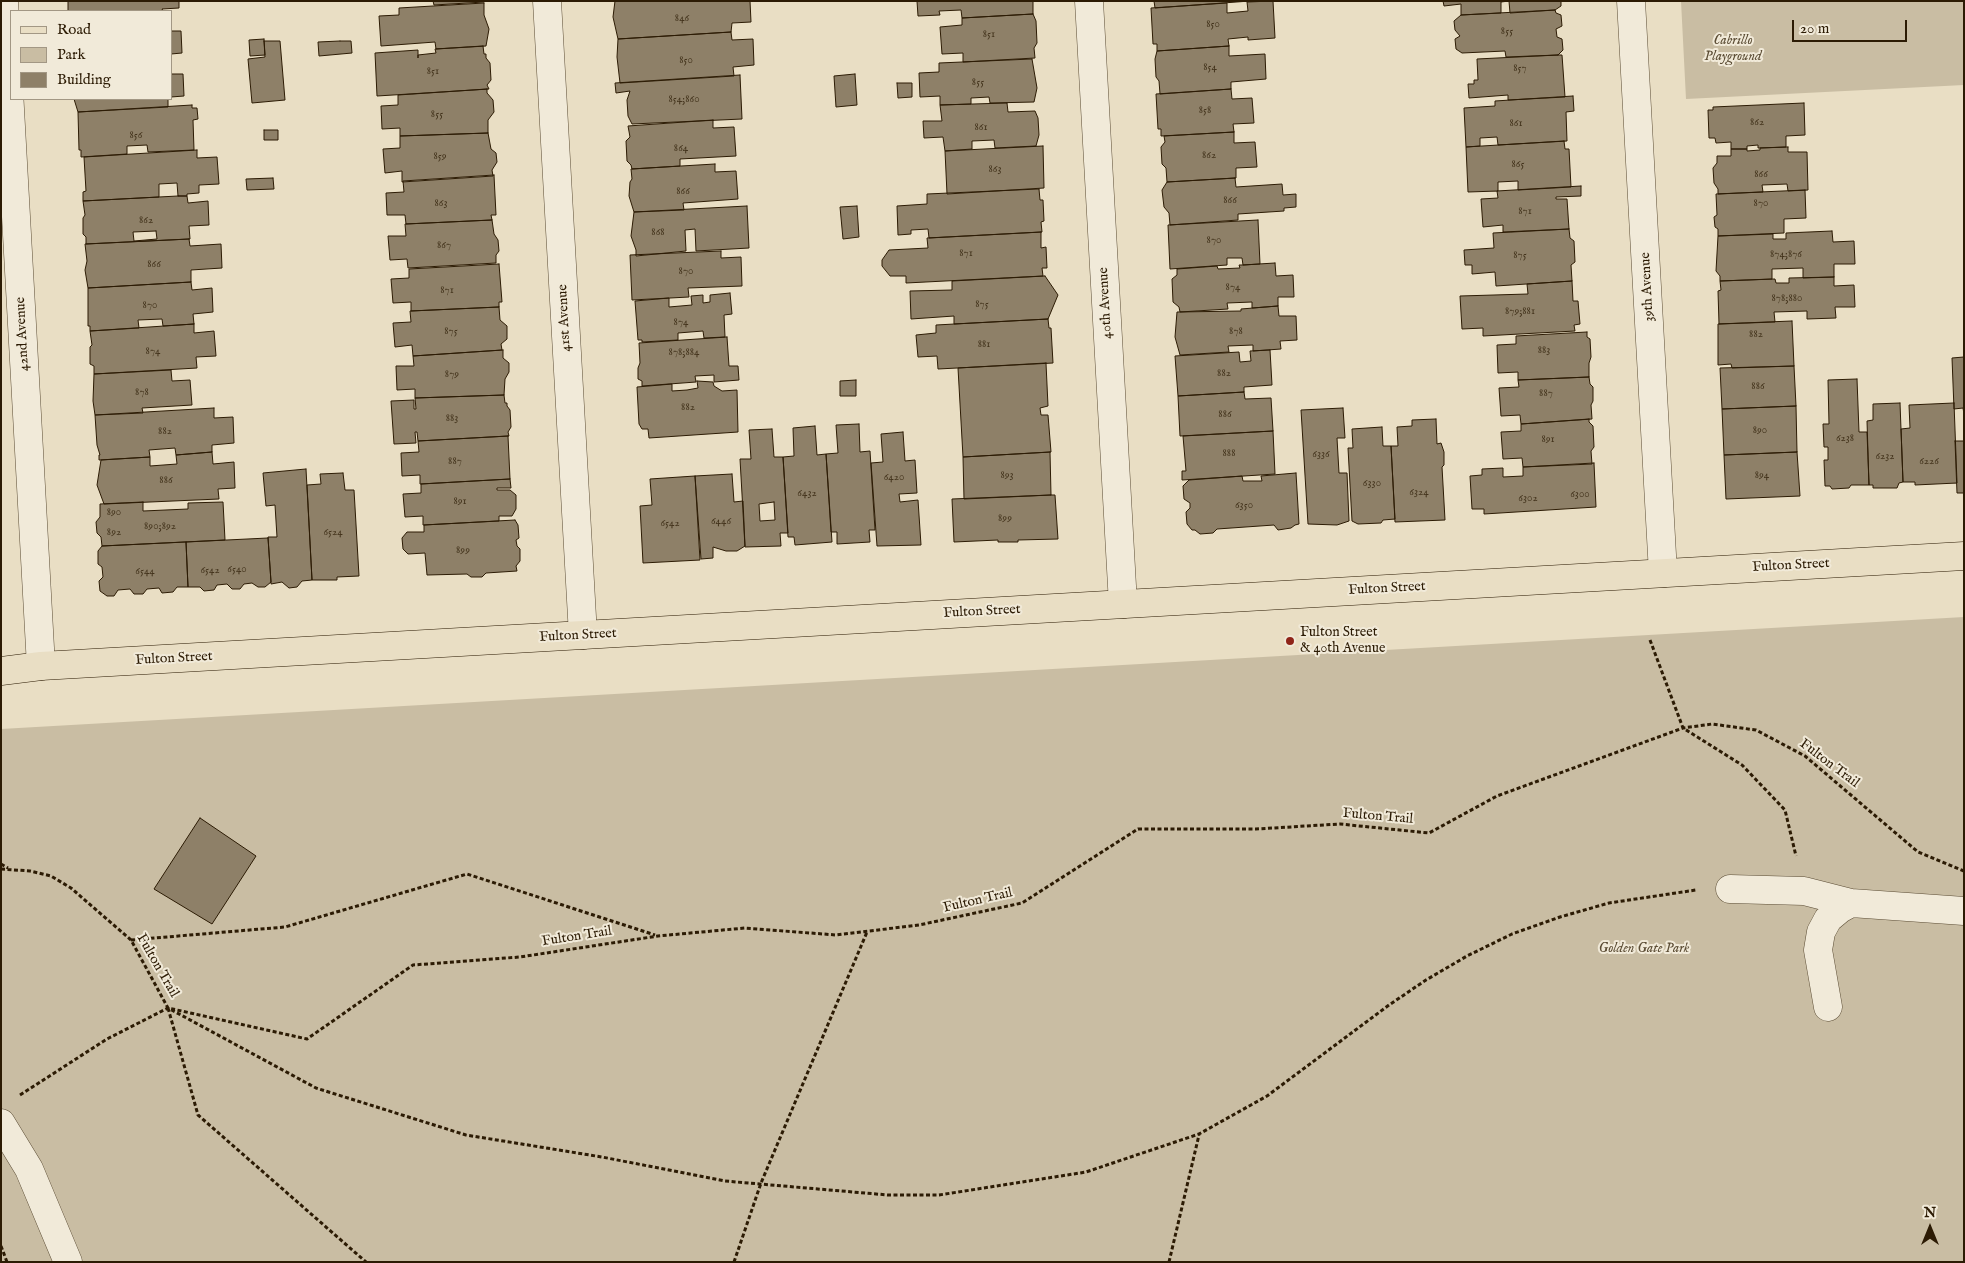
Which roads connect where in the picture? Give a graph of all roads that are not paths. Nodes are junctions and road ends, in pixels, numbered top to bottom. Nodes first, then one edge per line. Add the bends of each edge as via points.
1 (4, 1) edge
2 (547, 1) edge
3 (1089, 1) edge
4 (1631, 1) edge
5 (1964, 556) edge
6 (1664, 573) junction
7 (1124, 604) junction
8 (583, 635) junction
9 (42, 666) junction
10 (1, 671) edge
11 (1730, 889) road end
12 (1851, 902) junction
13 (1964, 910) edge
14 (1828, 1007) dead end
15 (1, 1123) edge
16 (68, 1262) edge

1 - 9 street, 42nd Avenue
2 - 8 street, 41st Avenue
3 - 7 street, 40th Avenue
4 - 6 street, 39th Avenue
5 - 6 main road, Fulton Street
6 - 7 main road, Fulton Street
7 - 8 main road, Fulton Street
8 - 9 main road, Fulton Street
9 - 10 main road, Fulton Street
11 - 12 street via 1804,891
12 - 13 street
12 - 14 street via 1828,919 1821,932 1818,950
15 - 16 street via 29,1169

